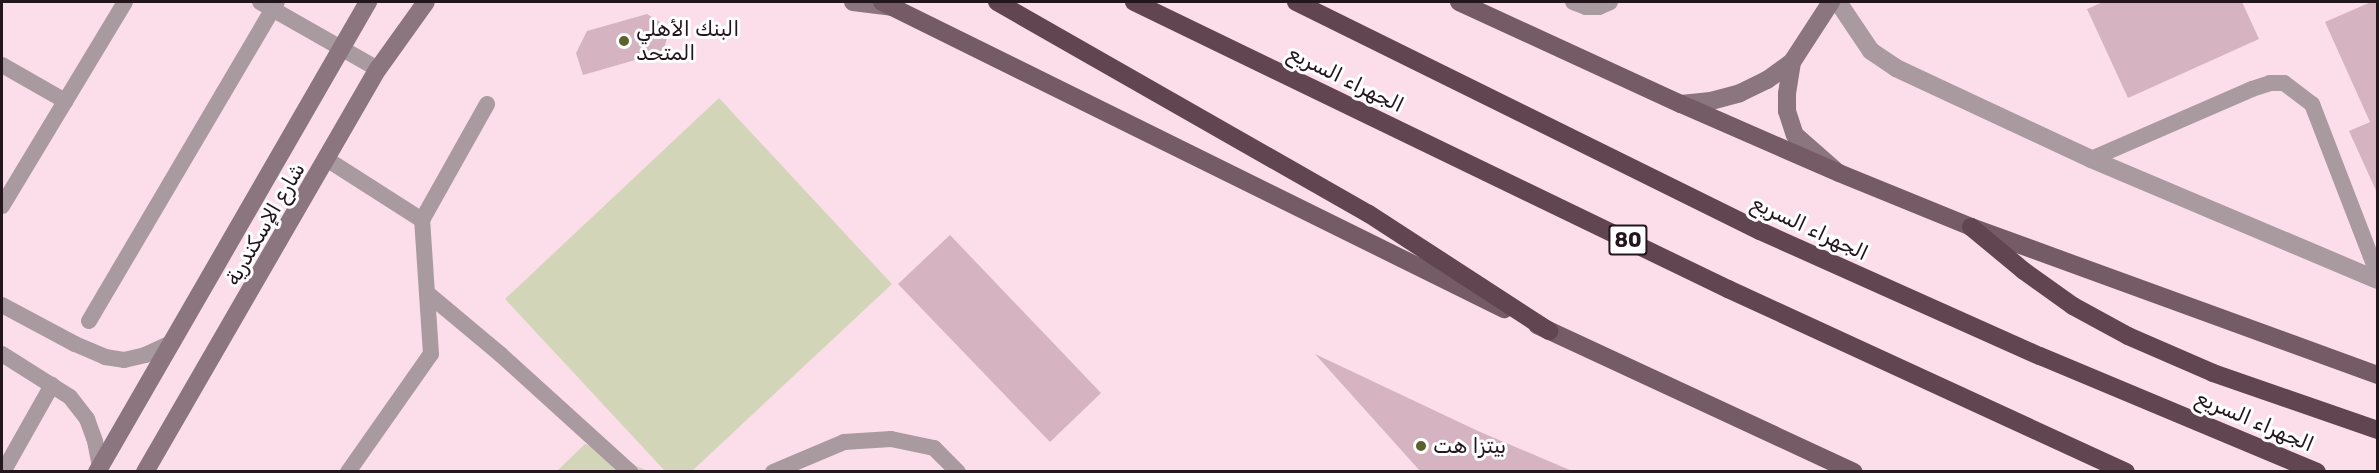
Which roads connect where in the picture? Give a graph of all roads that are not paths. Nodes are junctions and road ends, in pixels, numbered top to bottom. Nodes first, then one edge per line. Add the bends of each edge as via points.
1 (125, 2) edge
2 (368, 2) edge
3 (426, 2) edge
4 (853, 2) edge
5 (997, 2) edge
6 (1134, 2) edge
7 (1296, 2) edge
8 (1459, 2) edge
9 (1573, 2) edge
10 (1610, 2) edge
11 (1830, 2) edge
12 (1838, 2) edge
13 (270, 4) edge
14 (887, 4) edge
15 (340, 48) junction
16 (1792, 62) junction
17 (2, 65) edge
18 (378, 69) junction
19 (64, 101) junction
20 (487, 104) dead end
21 (1681, 104) junction
22 (2091, 159) junction
23 (328, 160) junction
24 (1839, 173) junction
25 (2, 206) edge
26 (422, 220) junction
27 (1971, 226) junction
28 (2378, 275) edge
29 (2378, 280) edge
30 (427, 293) junction
31 (2, 305) edge
32 (89, 321) dead end
33 (1549, 331) junction
34 (172, 342) junction
35 (2, 354) edge
36 (2378, 375) edge
37 (52, 385) junction
38 (2378, 430) edge
39 (99, 469) edge
40 (3, 471) edge
41 (145, 471) edge
42 (348, 471) edge
43 (630, 471) edge
44 (773, 471) edge
45 (958, 471) edge
46 (1854, 471) edge
47 (2126, 471) edge
48 (2317, 471) edge

1 - 19 lane
2 - 15 street, شارع الإسكندرية
3 - 18 street, شارع الإسكندرية
4 - 14 street
5 - 33 highway via 1369,214
6 - 47 highway, الجهراء السريع / 80 via 1728,289
7 - 48 highway, الجهراء السريع via 1760,231 2040,356
8 - 21 main road
9 - 10 lane via 1586,7
11 - 16 street
12 - 22 street via 1871,51 1896,68
13 - 15 lane
13 - 32 lane
14 - 33 main road
15 - 18 lane
15 - 34 street, شارع الإسكندرية
16 - 21 street via 1740,93
16 - 24 street via 1787,111 1795,135
17 - 19 lane
18 - 23 street, شارع الإسكندرية
19 - 25 lane
20 - 26 lane
21 - 24 main road
22 - 28 lane via 2252,89 2284,83 2312,104
22 - 29 street
23 - 26 lane
23 - 41 street, شارع الإسكندرية
24 - 27 main road
26 - 30 lane
27 - 36 main road
27 - 38 highway via 2063,299 2128,336 2213,373
30 - 42 lane via 431,354
30 - 43 lane
31 - 34 lane via 105,357 124,360
33 - 46 main road
34 - 39 street, شارع الإسكندرية
35 - 37 lane
37 - 39 lane via 70,397 87,419
37 - 40 lane
44 - 45 lane via 844,442 891,439 934,448

